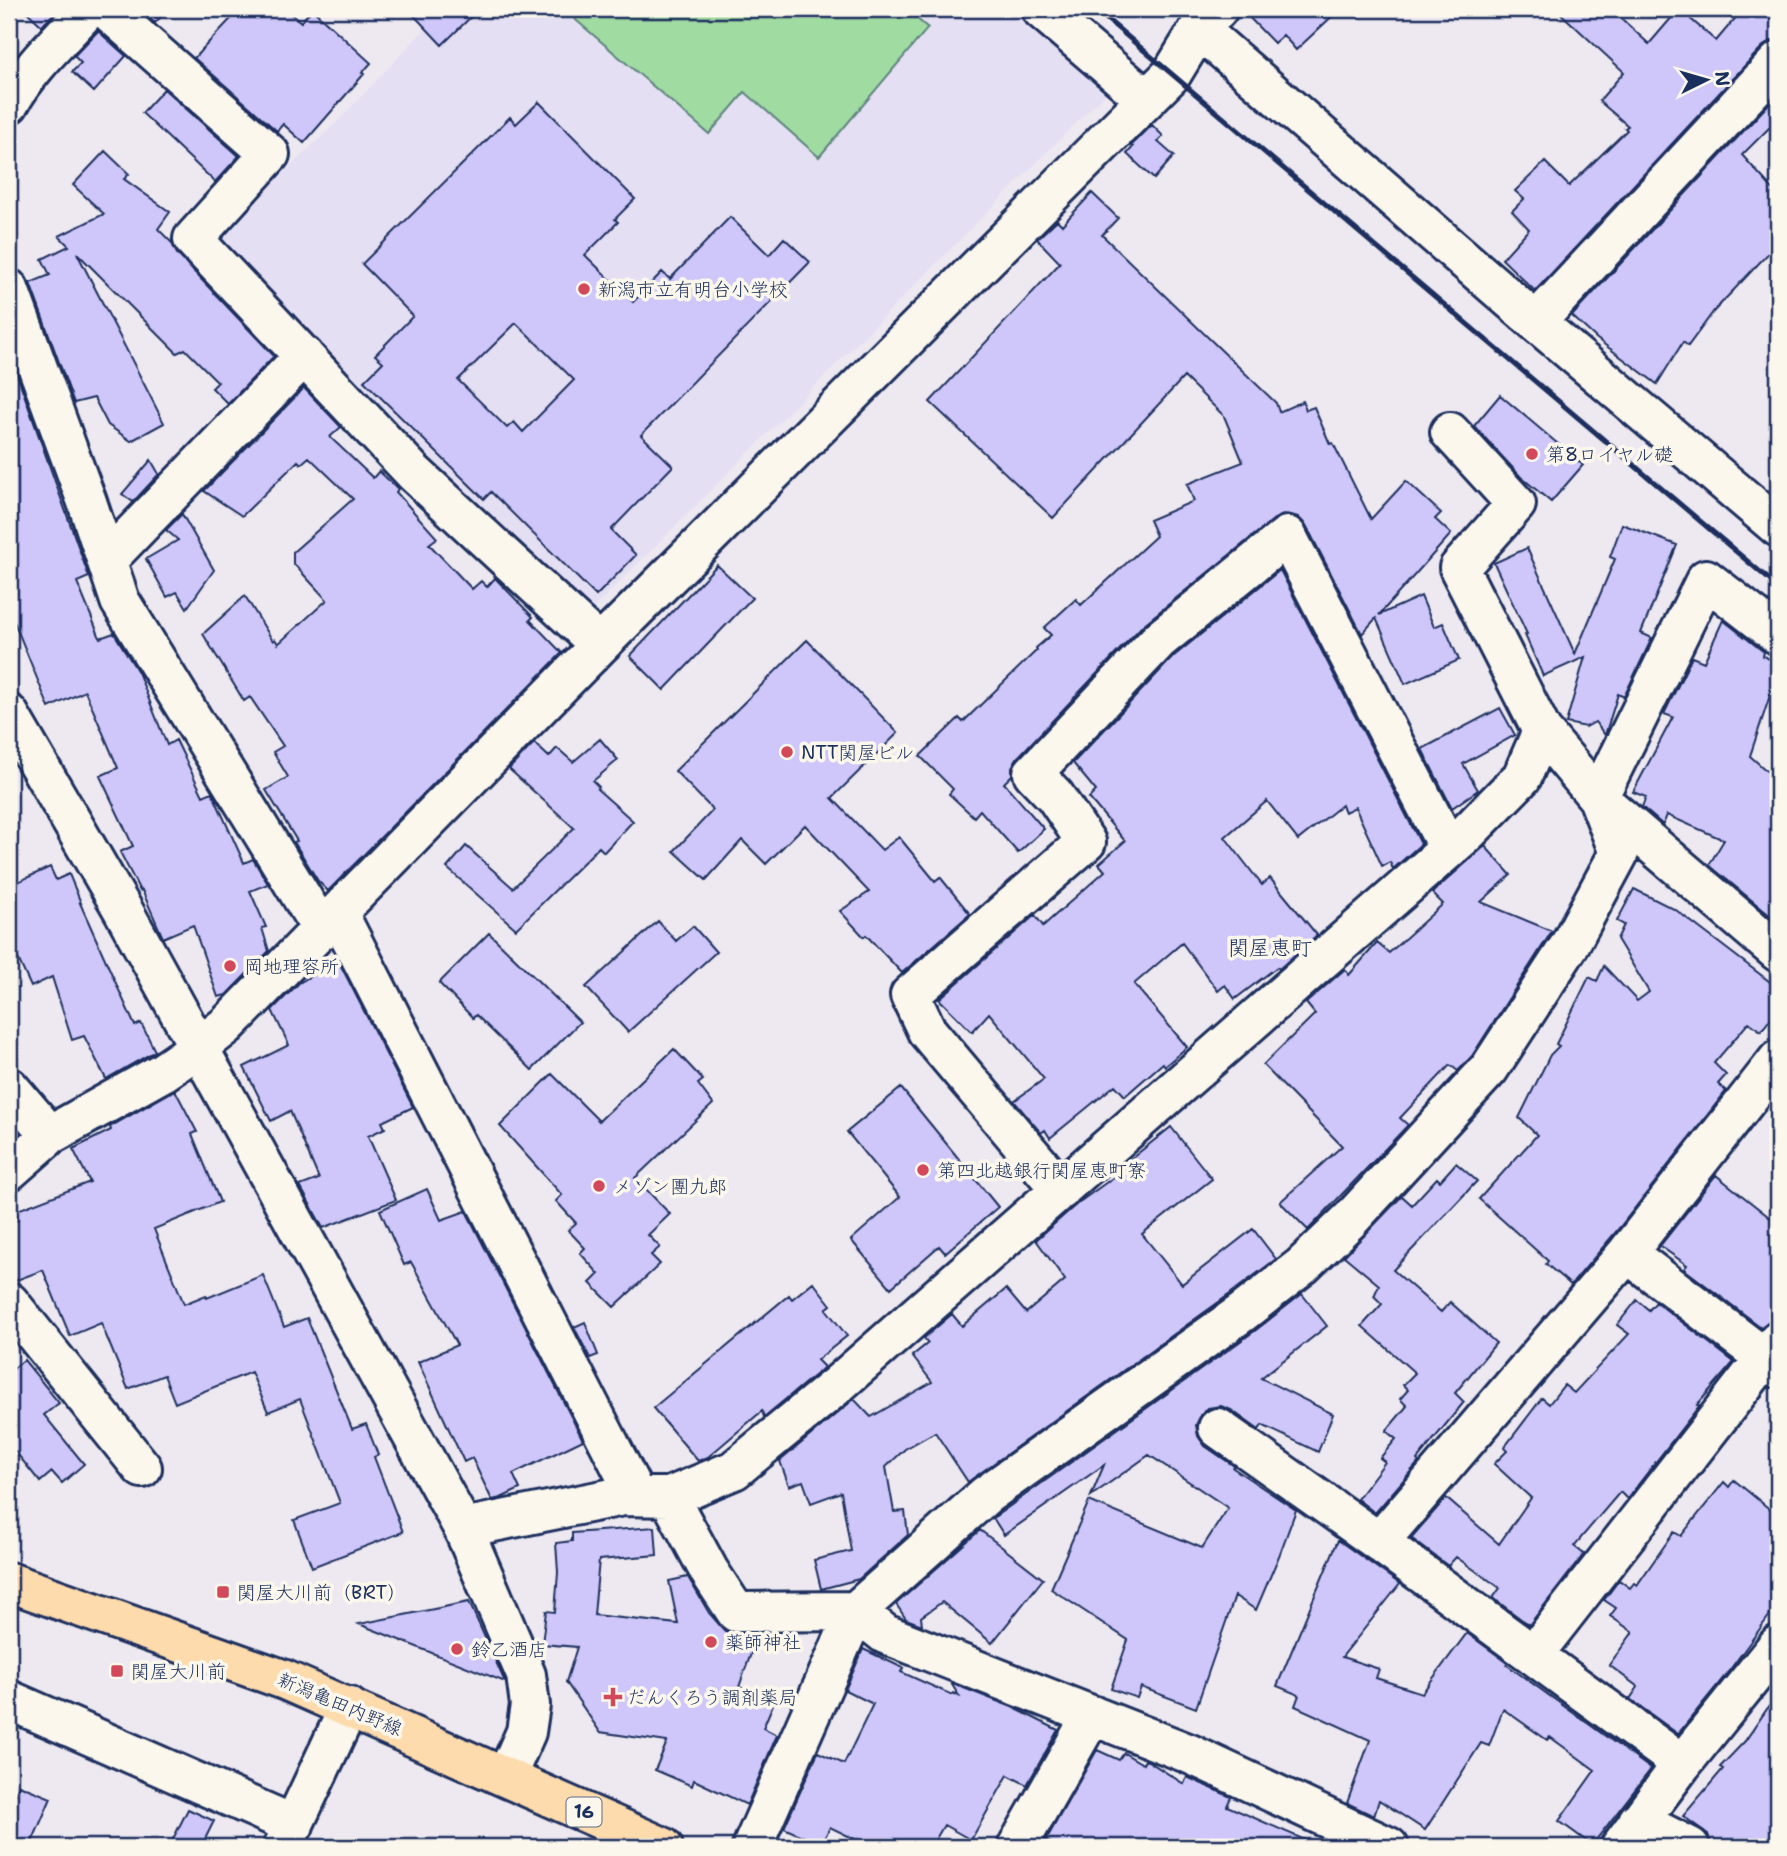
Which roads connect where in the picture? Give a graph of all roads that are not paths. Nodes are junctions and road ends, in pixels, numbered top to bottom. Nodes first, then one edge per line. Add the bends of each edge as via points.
1 (88, 9) edge
2 (106, 9) edge
3 (1041, 9) edge
4 (1209, 19) edge
5 (1778, 62) edge
6 (1146, 99) junction
7 (9, 104) edge
8 (9, 289) edge
9 (1536, 322) junction
10 (304, 356) junction
11 (1450, 432) dead end
12 (1778, 527) edge
13 (107, 560) junction
14 (1778, 635) edge
15 (600, 645) junction
16 (10, 718) edge
17 (1542, 731) junction
18 (1598, 798) junction
19 (1448, 848) junction
20 (330, 921) junction
21 (1778, 952) edge
22 (198, 1048) junction
23 (1778, 1060) edge
24 (9, 1087) edge
25 (50, 1135) junction
26 (9, 1171) edge
27 (1061, 1190) junction
28 (1627, 1253) junction
29 (9, 1302) edge
30 (1774, 1355) edge
31 (1218, 1428) dead end
32 (142, 1468) dead end
33 (652, 1497) junction
34 (463, 1528) junction
35 (1379, 1542) junction
36 (9, 1582) edge
37 (856, 1611) junction
38 (1778, 1644) edge
39 (1533, 1655) junction
40 (9, 1700) edge
41 (349, 1707) junction
42 (1092, 1715) junction
43 (1682, 1763) junction
44 (506, 1777) junction
45 (1629, 1834) edge
46 (288, 1836) edge
47 (663, 1847) edge
48 (752, 1847) edge
49 (1017, 1847) edge
50 (1389, 1847) edge
51 (1690, 1847) edge

1 - 7 street
2 - 10 street via 270,154 193,239
3 - 6 street
4 - 6 street via 1171,75
4 - 9 street
5 - 9 street
6 - 15 street
8 - 13 street
9 - 12 street
10 - 13 street
10 - 15 street via 414,473
11 - 17 street via 1516,504 1459,568
13 - 20 street via 120,601
14 - 18 street via 1706,579
15 - 20 street
16 - 22 street
17 - 18 street
17 - 19 street via 1522,776
18 - 21 street
18 - 37 street via 1619,853 1569,946 1489,1069 1303,1266 986,1495
19 - 27 street
19 - 27 street via 1287,536 1159,640 1033,773 1086,842 909,995 926,1031
20 - 22 street via 227,1025
20 - 33 street
22 - 25 street
22 - 34 street
23 - 28 street
24 - 25 street
25 - 26 street
27 - 33 street via 734,1471
28 - 30 street
28 - 35 street
29 - 32 street
30 - 39 street
31 - 35 street
33 - 34 street via 623,1496
33 - 37 street via 736,1612
34 - 44 street via 526,1675 530,1705 526,1732
35 - 39 street
36 - 41 main road, 新潟亀田内野線 / 16
37 - 42 street via 885,1634
37 - 48 street
38 - 43 street
39 - 43 street
40 - 46 street
41 - 44 main road, 新潟亀田内野線 / 16
41 - 46 street
42 - 49 street
42 - 50 street via 1190,1754
43 - 45 street
44 - 47 main road, 新潟亀田内野線 / 16
45 - 51 street

